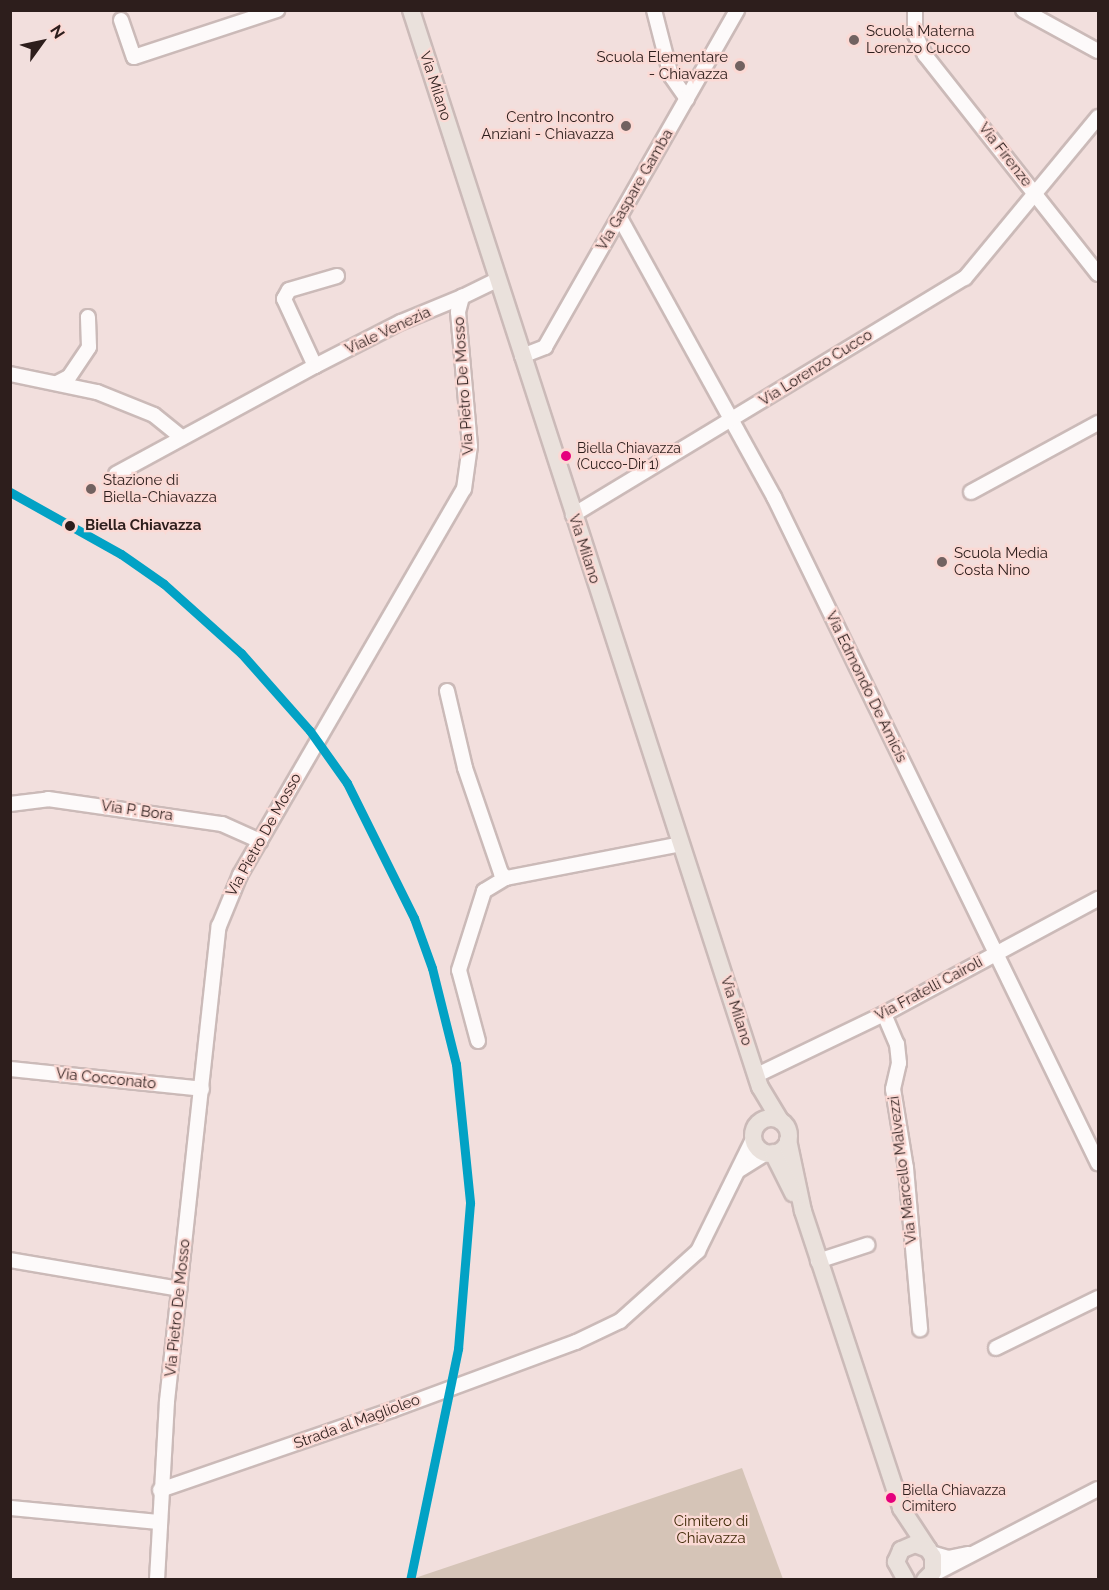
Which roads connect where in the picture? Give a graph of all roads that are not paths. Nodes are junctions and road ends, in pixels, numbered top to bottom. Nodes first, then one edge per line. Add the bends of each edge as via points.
1 (277, 10) edge
2 (411, 10) edge
3 (654, 10) edge
4 (737, 10) edge
5 (915, 10) edge
6 (1023, 10) edge
7 (259, 13) edge
8 (121, 20) dead end
9 (1098, 51) edge
10 (687, 99) junction
11 (1098, 117) edge
12 (1036, 195) junction
13 (620, 218) junction
14 (1098, 274) edge
15 (337, 276) dead end
16 (497, 280) junction
17 (462, 297) junction
18 (88, 317) dead end
19 (522, 356) junction
20 (315, 366) junction
21 (10, 374) edge
22 (57, 383) junction
23 (732, 420) junction
24 (1098, 423) edge
25 (181, 437) junction
26 (116, 474) dead end
27 (971, 492) dead end
28 (573, 515) junction
29 (447, 691) dead end
30 (10, 804) edge
31 (260, 841) junction
32 (681, 844) junction
33 (506, 878) junction
34 (1098, 899) edge
35 (996, 953) junction
36 (884, 1014) junction
37 (478, 1041) dead end
38 (10, 1069) edge
39 (758, 1081) junction
40 (202, 1089) junction
41 (780, 1120) junction
42 (760, 1122) junction
43 (753, 1139) junction
44 (788, 1140) junction
45 (770, 1153) junction
46 (1098, 1163) edge
47 (740, 1170) junction
48 (803, 1211) junction
49 (867, 1245) dead end
50 (10, 1260) edge
51 (819, 1261) junction
52 (180, 1289) junction
53 (1098, 1299) edge
54 (920, 1329) dead end
55 (996, 1348) dead end
56 (1098, 1489) edge
57 (160, 1490) junction
58 (10, 1508) edge
59 (903, 1514) junction
60 (159, 1522) junction
61 (902, 1550) junction
62 (930, 1551) junction
63 (971, 1554) junction
64 (928, 1578) edge
65 (905, 1579) edge
66 (157, 1580) edge

1 - 7 street
2 - 16 main road, Via Milano
3 - 10 street via 671,76
4 - 10 street, Via Gaspare Gamba
5 - 12 street, Via Firenze via 915,34 925,55
6 - 9 street
7 - 8 street via 134,57
10 - 13 street, Via Gaspare Gamba
11 - 12 street, Via Lorenzo Cucco
12 - 14 street, Via Firenze
12 - 23 street, Via Lorenzo Cucco via 965,278
13 - 19 street, Via Gaspare Gamba via 545,347
13 - 23 street, Via Edmondo De Amicis
15 - 20 street via 289,291 284,299
16 - 17 street, Via Pietro De Mosso
16 - 19 main road, Via Milano
17 - 20 street, Viale Venezia via 401,322
17 - 31 street, Via Pietro De Mosso via 458,321 470,446 464,489
18 - 22 street via 88,347 69,377
19 - 28 main road, Via Milano
20 - 25 street, Viale Venezia
21 - 22 street
22 - 25 street via 97,392 154,415
23 - 28 street, Via Lorenzo Cucco
23 - 35 street, Via Edmondo De Amicis via 774,497
24 - 27 street
25 - 26 street, Viale Venezia
28 - 32 main road, Via Milano
29 - 33 street via 465,768
30 - 31 street, Via P. Bora via 48,799 222,824
31 - 40 street, Via Pietro De Mosso via 226,903 219,926
32 - 33 street
32 - 39 main road, Via Milano
33 - 37 street via 484,891 459,970
34 - 35 street, Via Fratelli Cairoli
35 - 36 street, Via Fratelli Cairoli
35 - 46 street, Via Edmondo De Amicis
36 - 39 street, Via Fratelli Cairoli
36 - 54 street, Via Marcello Malvezzi via 897,1044 899,1063 893,1089 906,1168
38 - 40 street, Via Cocconato
39 - 41 main road, Via Milano
39 - 42 main road, Via Milano
40 - 52 street, Via Pietro De Mosso
41 - 42 main road
41 - 44 main road via 787,1129
42 - 43 main road
43 - 45 main road
43 - 47 street, Strada al Maglioleo
44 - 45 main road via 783,1149
44 - 48 main road
45 - 47 street, Strada al Maglioleo
45 - 48 main road
47 - 57 street, Strada al Maglioleo via 698,1251 640,1306 599,1332
48 - 51 main road
49 - 51 street
50 - 52 street
51 - 59 main road
52 - 57 street, Via Pietro De Mosso
53 - 55 street
56 - 63 street
57 - 60 street
58 - 60 street
59 - 61 main road
59 - 62 main road
60 - 66 street
61 - 62 main road via 915,1544
61 - 65 main road via 896,1562
62 - 63 street via 948,1558
62 - 64 main road via 934,1562
63 - 64 street via 954,1567

